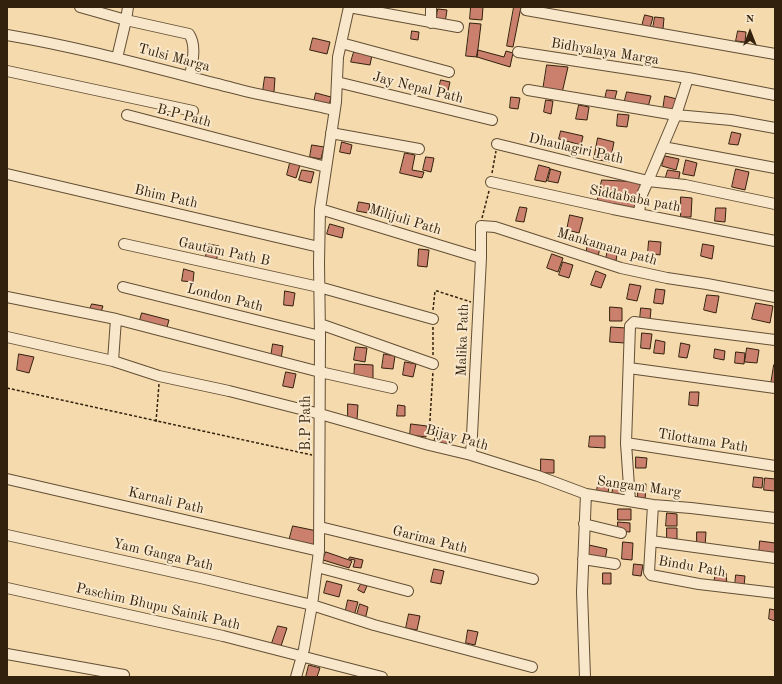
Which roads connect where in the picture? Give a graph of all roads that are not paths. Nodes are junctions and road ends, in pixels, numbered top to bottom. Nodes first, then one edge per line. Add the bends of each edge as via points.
1 (80, 7) edge
2 (128, 7) edge
3 (349, 7) edge
4 (432, 7) edge
5 (526, 10) dead end
6 (392, 11) edge
7 (126, 20) junction
8 (430, 23) junction
9 (458, 27) dead end
10 (7, 34) edge
11 (341, 42) junction
12 (518, 52) dead end
13 (775, 54) edge
14 (118, 58) junction
15 (7, 71) edge
16 (449, 72) dead end
17 (190, 77) junction
18 (688, 78) junction
19 (337, 82) junction
20 (528, 90) dead end
21 (775, 95) edge
22 (334, 110) junction
23 (193, 111) dead end
24 (676, 115) junction
25 (127, 116) dead end
26 (492, 120) dead end
27 (775, 128) edge
28 (331, 133) junction
29 (497, 144) dead end
30 (663, 147) junction
31 (419, 148) dead end
32 (326, 167) junction
33 (775, 168) edge
34 (7, 174) edge
35 (648, 181) junction
36 (491, 182) dead end
37 (775, 204) edge
38 (320, 209) junction
39 (639, 214) junction
40 (480, 226) joint
41 (775, 241) edge
42 (124, 244) dead end
43 (319, 247) junction
44 (481, 258) junction
45 (123, 287) dead end
46 (319, 287) junction
47 (7, 296) edge
48 (775, 297) edge
49 (116, 319) junction
50 (433, 319) road end
51 (320, 324) junction
52 (320, 336) junction
53 (7, 337) edge
54 (775, 340) edge
55 (113, 362) junction
56 (433, 364) road end
57 (629, 368) junction
58 (320, 372) junction
59 (392, 388) dead end
60 (775, 388) edge
61 (320, 414) junction
62 (626, 443) junction
63 (471, 455) junction
64 (775, 466) edge
65 (7, 479) edge
66 (586, 494) junction
67 (630, 502) junction
68 (653, 505) junction
69 (775, 518) edge
70 (584, 524) junction
71 (320, 527) junction
72 (621, 533) dead end
73 (7, 535) edge
74 (651, 541) junction
75 (319, 551) junction
76 (775, 558) edge
77 (583, 559) junction
78 (615, 564) dead end
79 (317, 567) junction
80 (533, 579) dead end
81 (7, 588) edge
82 (408, 591) dead end
83 (775, 593) edge
84 (312, 605) junction
85 (7, 654) edge
86 (302, 656) junction
87 (532, 666) dead end
88 (124, 675) dead end
89 (296, 677) edge
90 (382, 677) edge
91 (585, 677) edge

1 - 7 street
2 - 7 street
3 - 6 street
3 - 11 street, B.P Path
4 - 8 street
5 - 13 street
6 - 8 street
7 - 14 street
7 - 17 street via 189,34 194,46
8 - 9 street
10 - 14 street, Tulsi Marga
11 - 16 street
11 - 19 street, B.P Path
12 - 18 street, Bidhyalaya Marga
14 - 17 street, Tulsi Marga
15 - 23 street
17 - 22 street, Tulsi Marga
18 - 21 street, Bidhyalaya Marga
18 - 24 street
19 - 22 street, B.P Path
19 - 26 street, Jay Nepal Path
20 - 24 street
22 - 28 street, B.P Path
24 - 27 street via 731,120
24 - 30 street
25 - 32 street, B.P Path
28 - 31 street
28 - 32 street, B.P Path
29 - 35 street, Dhaulagiri Path
30 - 33 street
30 - 35 street
32 - 38 street, B.P Path
34 - 43 street, Bhim Path
35 - 37 street via 685,185
35 - 39 street via 641,197
36 - 39 street, Siddababa path
38 - 43 street, B.P Path
38 - 44 street, Milijuli Path
39 - 41 street, Siddababa path
40 - 44 street, Malika Path
40 - 48 street, Mankamana path via 494,227 622,268
42 - 46 street, Gautam Path B
43 - 46 street, B.P Path
44 - 63 street, Malika Path
45 - 52 street, London Path
46 - 50 street, Gautam Path B
46 - 51 street, B.P Path
47 - 49 street
49 - 55 street
49 - 58 street
51 - 52 street, B.P Path
51 - 56 street
52 - 58 street, B.P Path
53 - 55 street, Bijay Path
54 - 57 street via 634,322 630,326
55 - 61 street, Bijay Path via 159,376
57 - 60 street
57 - 62 street
58 - 59 street
58 - 61 street, B.P Path
61 - 63 street, Bijay Path
61 - 71 street, B.P Path
62 - 64 street, Tilottama Path
62 - 67 street
63 - 66 street, Bijay Path
65 - 75 street, Karnali Path
66 - 67 street, Sangam Marg
66 - 70 street, Sangam Marg
67 - 68 street, Sangam Marg
68 - 69 street, Sangam Marg
68 - 74 street, Bindu Path
70 - 72 street
70 - 77 street, Sangam Marg
71 - 75 street, B.P Path
71 - 80 street, Garima Path
73 - 84 street, Yam Ganga Path
74 - 76 street
74 - 83 street, Bindu Path via 651,575 699,584
75 - 79 street, B.P Path
77 - 78 street
77 - 91 street, Sangam Marg
79 - 82 street
79 - 84 street, B.P Path
81 - 86 street, Paschim Bhupu Sainik Path
84 - 86 street, B.P Path
84 - 87 street, Yam Ganga Path via 374,625
85 - 88 street
86 - 89 street, B.P Path
86 - 90 street, Paschim Bhupu Sainik Path

